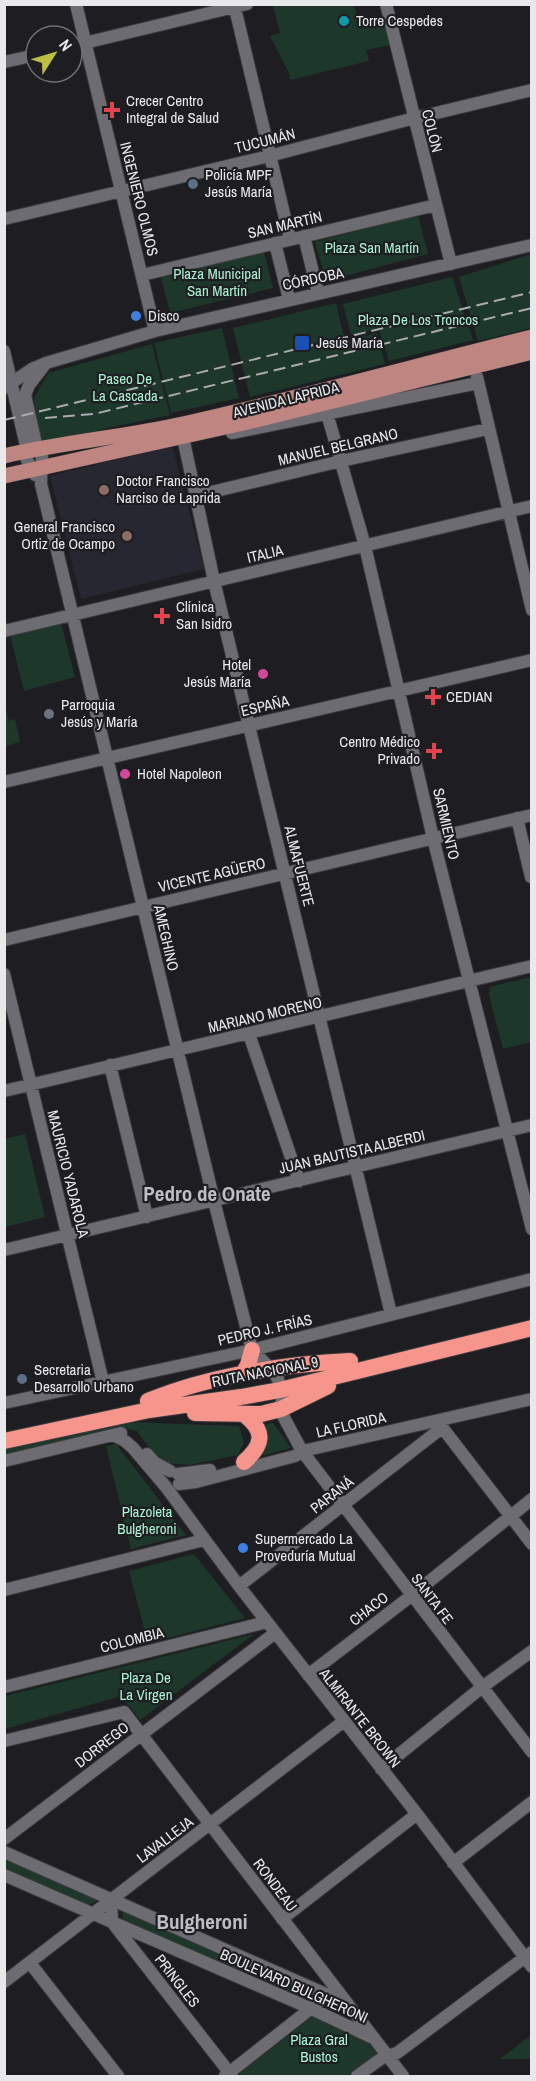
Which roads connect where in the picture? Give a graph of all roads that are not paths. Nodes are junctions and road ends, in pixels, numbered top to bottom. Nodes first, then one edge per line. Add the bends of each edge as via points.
1 (76, 4) edge
2 (248, 4) edge
3 (386, 4) edge
4 (234, 6) edge
5 (85, 43) junction
6 (24, 58) edge
7 (4, 62) edge
8 (531, 90) edge
9 (414, 118) junction
10 (269, 156) junction
11 (122, 191) junction
12 (435, 205) junction
13 (4, 219) edge
14 (304, 236) junction
15 (290, 240) junction
16 (275, 243) junction
17 (531, 245) edge
18 (451, 264) junction
19 (142, 275) junction
20 (318, 293) junction
21 (289, 299) junction
22 (155, 331) junction
23 (531, 337) edge
24 (4, 351) edge
25 (531, 352) edge
26 (473, 359) junction
27 (46, 363) junction
28 (478, 383) junction
29 (8, 386) edge
30 (324, 403) junction
31 (488, 429) junction
32 (182, 435) junction
33 (32, 449) junction
34 (4, 456) edge
35 (341, 461) junction
36 (37, 469) junction
37 (4, 476) edge
38 (195, 496) junction
39 (531, 506) edge
40 (507, 512) junction
41 (365, 546) junction
42 (214, 582) junction
43 (531, 610) edge
44 (72, 615) junction
45 (4, 631) edge
46 (531, 660) edge
47 (399, 691) junction
48 (249, 724) junction
49 (107, 758) junction
50 (4, 782) edge
51 (531, 815) edge
52 (517, 818) junction
53 (433, 837) junction
54 (286, 873) junction
55 (531, 877) edge
56 (143, 907) junction
57 (4, 940) edge
58 (531, 966) edge
59 (4, 974) edge
60 (469, 981) junction
61 (320, 1017) junction
62 (249, 1034) junction
63 (177, 1050) junction
64 (110, 1065) junction
65 (31, 1084) junction
66 (4, 1091) edge
67 (531, 1125) edge
68 (507, 1131) junction
69 (357, 1167) junction
70 (299, 1180) junction
71 (214, 1201) junction
72 (147, 1216) junction
73 (531, 1229) edge
74 (68, 1235) junction
75 (4, 1250) edge
76 (531, 1279) edge
77 (392, 1314) junction
78 (531, 1318) edge
79 (531, 1328) edge
80 (252, 1350) junction
81 (378, 1365) junction
82 (243, 1374) junction
83 (276, 1379) junction
84 (103, 1382) junction
85 (531, 1400) edge
86 (4, 1403) edge
87 (148, 1405) junction
88 (281, 1408) junction
89 (245, 1415) junction
90 (440, 1424) junction
91 (4, 1431) edge
92 (4, 1442) edge
93 (302, 1451) junction
94 (4, 1461) edge
95 (244, 1462) junction
96 (172, 1481) junction
97 (531, 1499) edge
98 (344, 1506) junction
99 (510, 1516) junction
100 (204, 1540) junction
101 (531, 1544) edge
102 (239, 1586) junction
103 (4, 1590) edge
104 (411, 1596) junction
105 (267, 1622) junction
106 (275, 1633) junction
107 (531, 1651) edge
108 (308, 1675) junction
109 (4, 1687) edge
110 (481, 1688) junction
111 (344, 1721) junction
112 (141, 1734) junction
113 (4, 1741) edge
114 (531, 1752) edge
115 (381, 1769) junction
116 (531, 1802) edge
117 (417, 1814) junction
118 (210, 1824) junction
119 (4, 1839) edge
120 (4, 1852) edge
121 (453, 1863) junction
122 (4, 1875) edge
123 (111, 1899) junction
124 (93, 1914) junction
125 (282, 1918) junction
126 (112, 1922) junction
127 (529, 1959) edge
128 (30, 1963) junction
129 (4, 1982) edge
130 (334, 1993) junction
131 (312, 2009) junction
132 (374, 2038) junction
133 (387, 2056) junction
134 (228, 2075) edge
135 (118, 2076) edge
136 (357, 2076) edge
137 (403, 2076) edge

1 - 5 street, INGENIERO OLMOS
2 - 4 street
3 - 9 street, COLÓN
4 - 5 street
4 - 10 street
5 - 11 street, INGENIERO OLMOS
6 - 7 street
8 - 9 street, TUCUMÁN
9 - 10 street, TUCUMÁN
9 - 12 street, COLÓN
10 - 11 street, TUCUMÁN
10 - 15 street
11 - 13 street, TUCUMÁN
11 - 19 street, INGENIERO OLMOS
12 - 14 street, SAN MARTÍN
12 - 18 street, COLÓN
14 - 15 street, SAN MARTÍN
14 - 20 street
15 - 16 street, SAN MARTÍN
16 - 19 street, SAN MARTÍN
16 - 21 street
17 - 18 street, CÓRDOBA
18 - 20 street, CÓRDOBA
19 - 22 street, INGENIERO OLMOS
20 - 21 street, CÓRDOBA
21 - 22 street, CÓRDOBA
22 - 27 street, CÓRDOBA
23 - 26 main road, AVENIDA LAPRIDA
24 - 29 street
25 - 26 main road, AVENIDA LAPRIDA
26 - 28 street
26 - 30 main road, AVENIDA LAPRIDA
27 - 29 street, CÓRDOBA
27 - 33 street via 25,395
28 - 30 street
28 - 31 street
29 - 33 street
30 - 32 main road, AVENIDA LAPRIDA
30 - 35 street, SARMIENTO
31 - 35 street, MANUEL BELGRANO
31 - 40 street
32 - 33 main road, AVENIDA LAPRIDA
32 - 36 main road, AVENIDA LAPRIDA
32 - 38 street, ALMAFUERTE
33 - 34 main road, AVENIDA LAPRIDA
33 - 36 street, AMEGHINO via 27,460
35 - 38 street, MANUEL BELGRANO
35 - 41 street, SARMIENTO
36 - 37 main road, AVENIDA LAPRIDA
36 - 44 street, AMEGHINO
38 - 42 street, ALMAFUERTE
39 - 40 street, ITALIA
40 - 41 street, ITALIA
40 - 43 street
41 - 42 street, ITALIA
41 - 47 street, SARMIENTO
42 - 44 street, ITALIA
42 - 48 street, ALMAFUERTE
44 - 45 street, ITALIA
44 - 49 street, AMEGHINO
46 - 47 street, ESPAÑA
47 - 48 street, ESPAÑA
47 - 53 street, SARMIENTO
48 - 49 street, ESPAÑA
48 - 54 street, ALMAFUERTE
49 - 50 street, ESPAÑA
49 - 56 street, AMEGHINO
51 - 52 street, VICENTE AGÜERO
52 - 53 street, VICENTE AGÜERO
52 - 55 street
53 - 54 street, VICENTE AGÜERO
53 - 60 street, SARMIENTO
54 - 56 street, VICENTE AGÜERO
54 - 61 street, ALMAFUERTE
56 - 57 street, VICENTE AGÜERO
56 - 63 street, AMEGHINO
58 - 60 street, MARIANO MORENO
59 - 65 street, MAURICIO YADAROLA
60 - 61 street, MARIANO MORENO
60 - 68 street, SARMIENTO
61 - 62 street, MARIANO MORENO
61 - 69 street, ALMAFUERTE
62 - 63 street, MARIANO MORENO
62 - 70 street
63 - 64 street, MARIANO MORENO
63 - 71 street, AMEGHINO
64 - 65 street, MARIANO MORENO
64 - 72 street
65 - 66 street, MARIANO MORENO
65 - 74 street, MAURICIO YADAROLA
67 - 68 street, JUAN BAUTISTA ALBERDI
68 - 69 street, JUAN BAUTISTA ALBERDI
68 - 73 street, SARMIENTO
69 - 70 street, JUAN BAUTISTA ALBERDI
69 - 77 street, ALMAFUERTE
70 - 71 street, JUAN BAUTISTA ALBERDI
71 - 72 street, JUAN BAUTISTA ALBERDI
71 - 80 street, AMEGHINO
72 - 74 street, JUAN BAUTISTA ALBERDI
74 - 75 street, JUAN BAUTISTA ALBERDI
74 - 84 street, MAURICIO YADAROLA
76 - 77 street, PEDRO J. FRÍAS
77 - 80 street, PEDRO J. FRÍAS
78 - 83 highway, RUTA NACIONAL 9
79 - 81 highway, RUTA NACIONAL 9
80 - 82 highway
80 - 83 street
80 - 84 street, PEDRO J. FRÍAS
81 - 83 highway, RUTA NACIONAL 9
81 - 88 highway
82 - 83 highway
82 - 87 highway via 171,1391
83 - 87 highway, RUTA NACIONAL 9 via 241,1398
83 - 88 street
84 - 86 street, PEDRO J. FRÍAS
85 - 90 street, LA FLORIDA
87 - 89 highway
87 - 91 highway, RUTA NACIONAL 9 via 105,1408
87 - 92 highway, RUTA NACIONAL 9
88 - 89 highway
88 - 93 street
89 - 95 highway via 258,1429 260,1442
90 - 93 street, LA FLORIDA
90 - 98 street, PARANÁ
90 - 99 street
93 - 95 street
93 - 96 street, LA FLORIDA via 296,1456 196,1482
93 - 98 street, SANTA FE
94 - 96 street via 113,1436 129,1444
95 - 96 street
96 - 100 street, ALMIRANTE BROWN via 179,1506
97 - 99 street, CHACO
98 - 102 street, PARANÁ
98 - 104 street, SANTA FE
99 - 101 street
99 - 104 street, CHACO
100 - 102 street, ALMIRANTE BROWN
100 - 103 street
102 - 105 street, ALMIRANTE BROWN
104 - 108 street, CHACO
104 - 110 street, SANTA FE
105 - 106 street, ALMIRANTE BROWN
105 - 109 street, COLOMBIA
106 - 108 street, ALMIRANTE BROWN
106 - 112 street, DORREGO
107 - 110 street
108 - 111 street, ALMIRANTE BROWN
110 - 114 street, SANTA FE
110 - 115 street
111 - 115 street, ALMIRANTE BROWN
111 - 118 street, LAVALLEJA
112 - 113 street, RONDEAU via 124,1712
112 - 118 street, RONDEAU
112 - 119 street, DORREGO
115 - 117 street, ALMIRANTE BROWN
116 - 121 street
117 - 121 street, ALMIRANTE BROWN
117 - 125 street
118 - 123 street, LAVALLEJA
118 - 125 street, RONDEAU
120 - 123 street, BOULEVARD BULGHERONI
121 - 127 street, ALMIRANTE BROWN
122 - 124 street, BOULEVARD BULGHERONI
123 - 124 street, LAVALLEJA
123 - 126 street
123 - 130 street, BOULEVARD BULGHERONI
124 - 126 street, BOULEVARD BULGHERONI
124 - 128 street, LAVALLEJA
125 - 130 street, RONDEAU
126 - 131 street, BOULEVARD BULGHERONI
126 - 134 street, PRINGLES
127 - 133 street via 397,2053
128 - 129 street, LAVALLEJA
128 - 135 street
130 - 131 street
130 - 132 street, RONDEAU
131 - 132 street, BOULEVARD BULGHERONI
131 - 134 street
132 - 133 street, RONDEAU
133 - 136 street
133 - 137 street, RONDEAU

